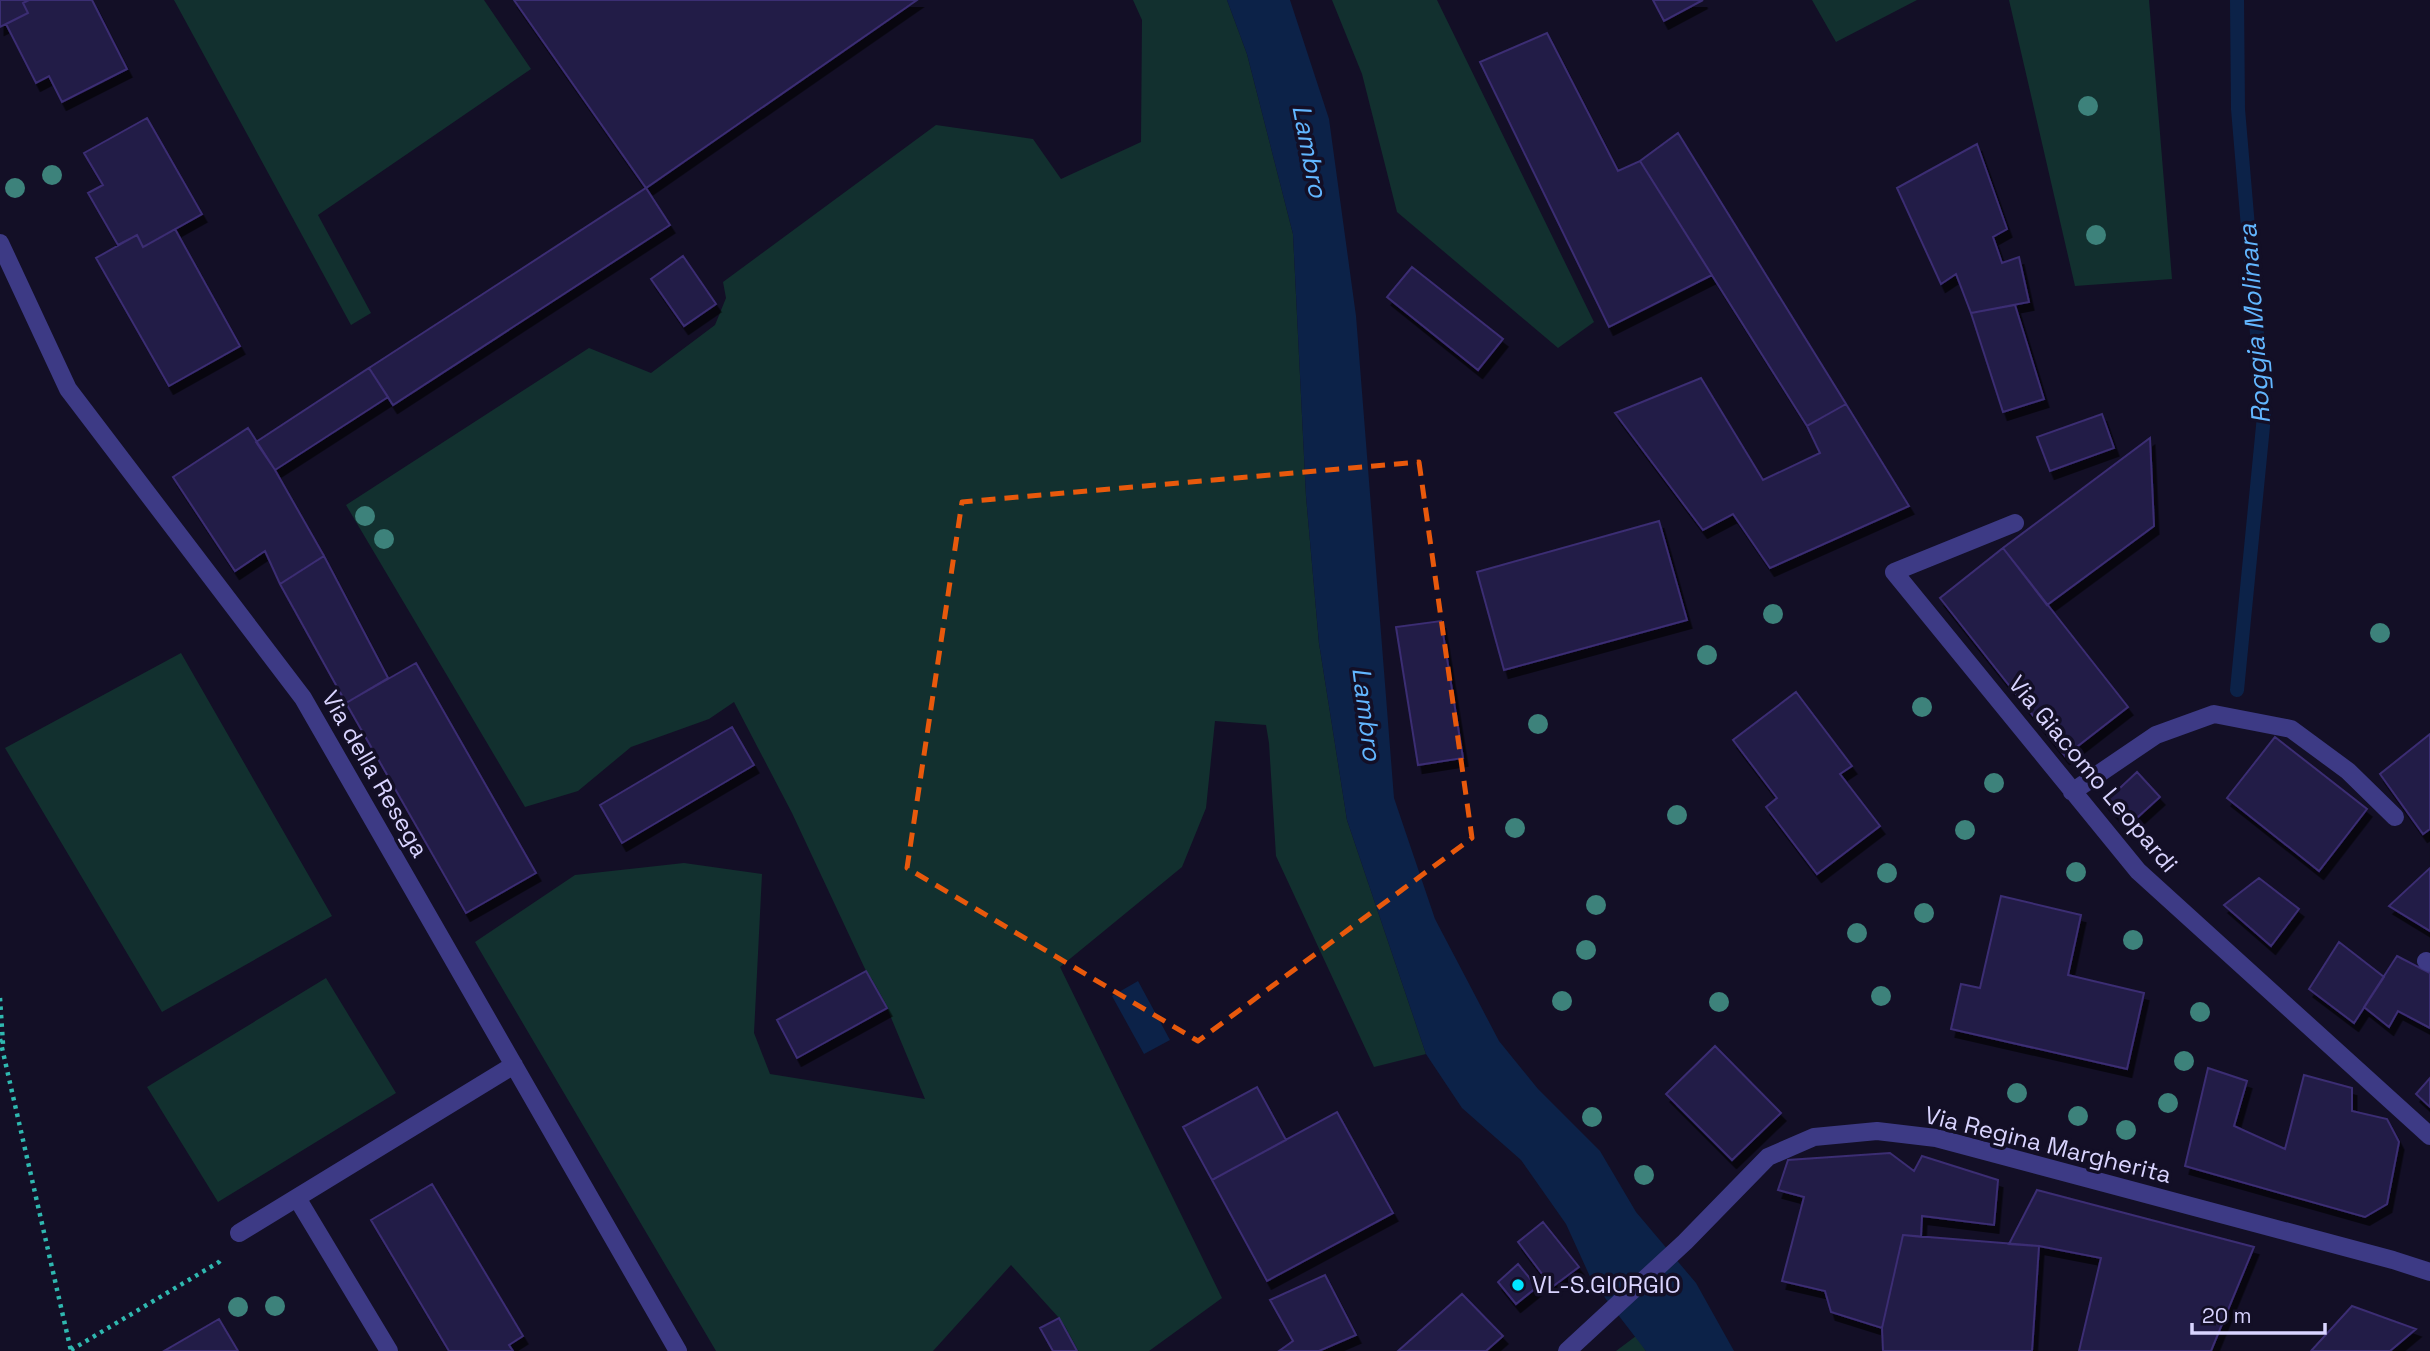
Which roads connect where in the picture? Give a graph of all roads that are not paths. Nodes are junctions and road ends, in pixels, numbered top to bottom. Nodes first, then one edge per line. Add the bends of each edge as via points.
1 (0, 243) edge
2 (2015, 523) dead end
3 (2072, 792) junction
4 (2395, 817) dead end
5 (514, 1065) junction
6 (2430, 1136) edge
7 (297, 1198) junction
8 (239, 1233) road end
9 (2430, 1272) edge
10 (389, 1351) edge
11 (678, 1351) edge
12 (1567, 1351) edge

1 - 5 street, Via della Resega via 68,389 303,698
2 - 3 street, Via Giacomo Leopardi via 1894,572
3 - 4 street via 2156,734 2214,714 2291,729 2348,771
3 - 6 street, Via Giacomo Leopardi via 2138,871
5 - 7 street
5 - 11 street, Via della Resega
7 - 8 street
7 - 10 street
9 - 12 street, Via Regina Margherita via 1936,1138 1878,1131 1814,1138 1768,1157 1685,1242

